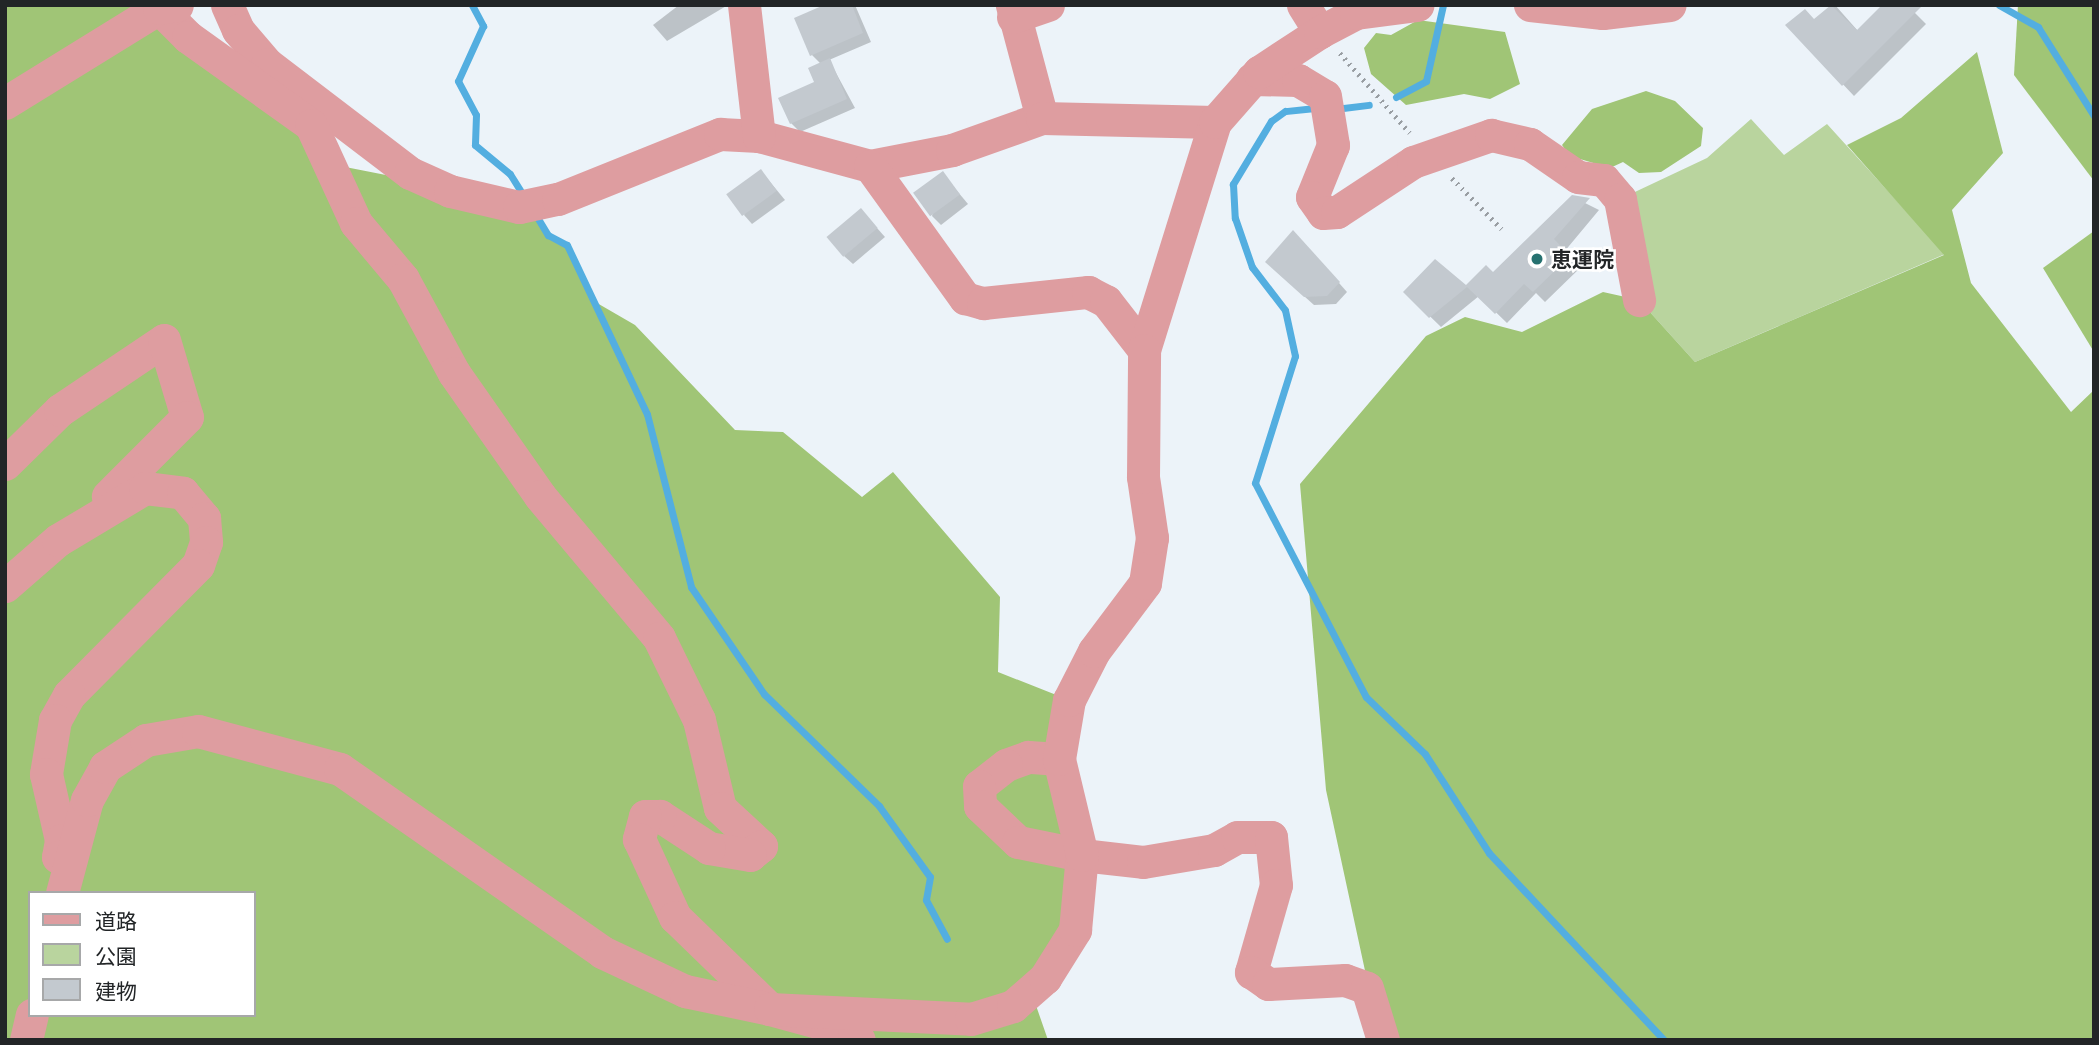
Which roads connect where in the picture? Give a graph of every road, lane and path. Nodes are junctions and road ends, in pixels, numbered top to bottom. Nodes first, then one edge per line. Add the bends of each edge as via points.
1 (227, 5) edge
2 (744, 5) edge
3 (1048, 5) edge
4 (1417, 5) edge
5 (1530, 5) edge
6 (168, 6) edge
7 (1655, 7) edge
8 (1356, 9) edge
9 (1013, 11) edge
10 (1312, 18) edge
11 (1252, 79) junction
12 (5, 103) edge
13 (1042, 118) junction
14 (1215, 121) junction
15 (759, 136) junction
16 (1430, 155) junction
17 (870, 166) junction
18 (1502, 229) dead end
19 (1639, 300) dead end
20 (1144, 350) junction
21 (5, 464) edge
22 (106, 511) junction
23 (5, 586) edge
24 (1059, 759) junction
25 (1082, 855) junction
26 (66, 877) edge
27 (770, 1009) junction
28 (32, 1017) edge
29 (26, 1040) edge
30 (859, 1040) edge
31 (1383, 1040) edge

1 - 15 street via 238,30 267,64 410,173 450,191 529,205 692,141 720,134
2 - 15 street
3 - 9 street
4 - 8 street
5 - 7 street
6 - 12 street
6 - 27 street via 188,37 311,125 356,223 404,279 454,373 540,496 659,638 699,720 720,808 761,846 750,855 709,848 651,813 641,823 639,839 675,917
8 - 10 street
9 - 13 street
10 - 11 street
10 - 16 path
11 - 14 street
11 - 16 street via 1298,80 1325,96 1333,145 1312,197 1323,213 1337,212
13 - 14 street
13 - 17 street via 952,150
14 - 20 street
15 - 17 street
16 - 18 path
16 - 19 street via 1466,140 1509,137 1578,177 1604,180 1620,199
17 - 20 street via 965,298 983,303 1088,292 1106,301
20 - 24 street via 1143,477 1152,538 1145,583 1094,651 1069,700
21 - 22 street via 60,410 164,340 187,417 104,500
22 - 23 street via 58,540
22 - 26 street via 145,488 172,489 198,508 206,542 189,576 78,686 55,720 46,774 61,840 58,857
24 - 25 street
24 - 25 street via 1028,757 1006,765 979,786 980,806 1018,842
25 - 27 street via 1075,930 1045,978 1013,1006 971,1019
25 - 31 street via 1143,862 1214,850 1237,837 1271,837 1276,885 1251,972 1268,984 1345,980 1367,988
26 - 27 street via 91,791 117,756 163,734 216,734 340,769 644,976
27 - 30 street via 855,1032
28 - 29 street

